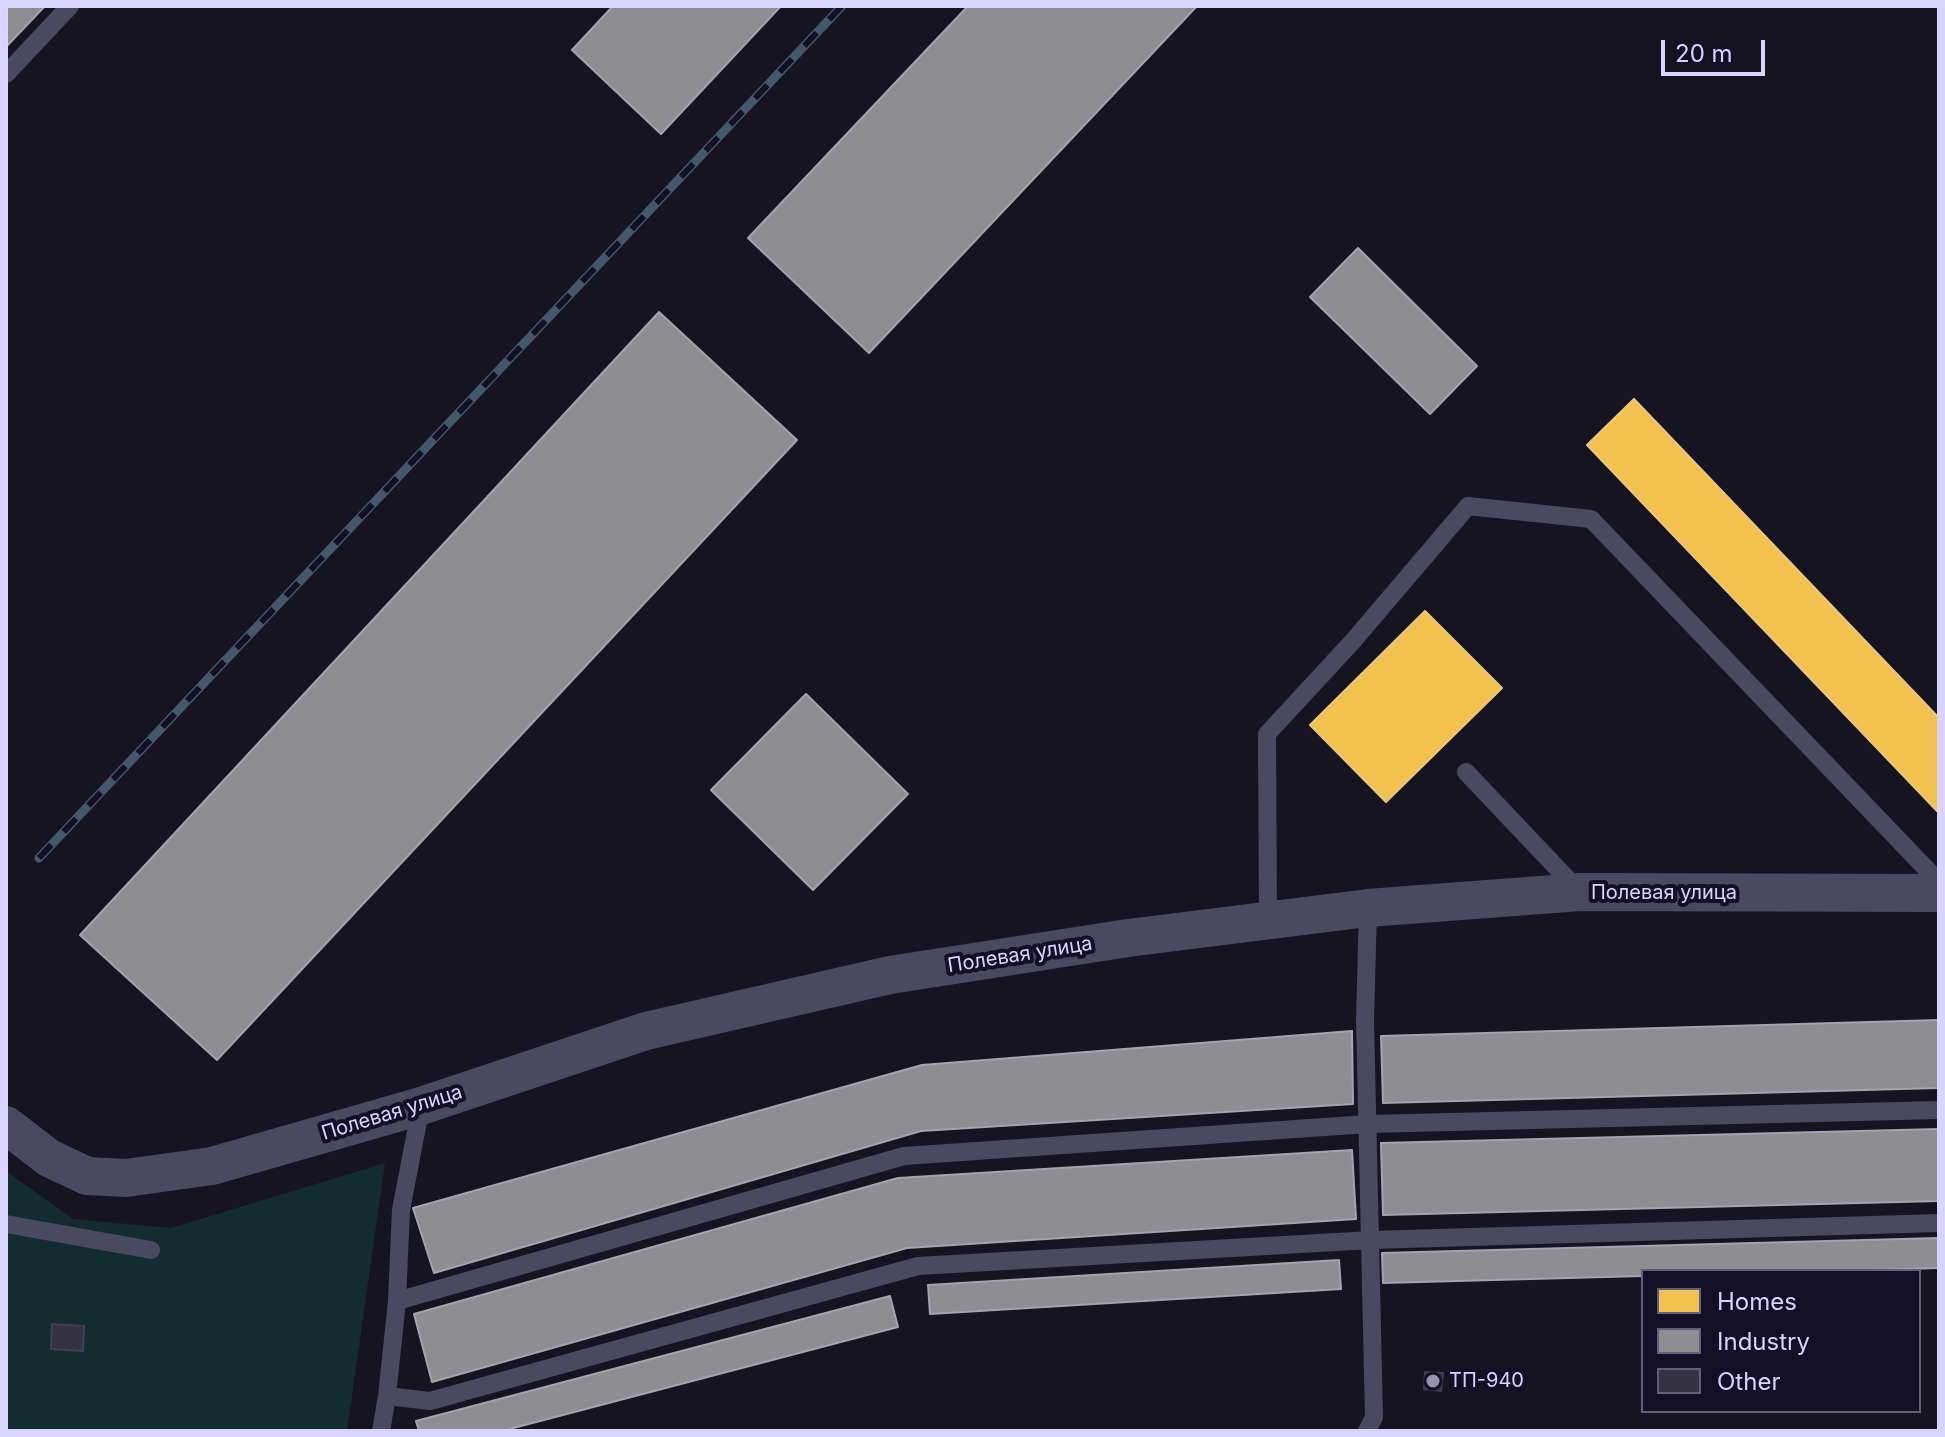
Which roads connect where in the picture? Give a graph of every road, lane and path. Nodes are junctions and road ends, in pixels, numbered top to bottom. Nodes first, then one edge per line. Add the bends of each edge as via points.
1 (70, 6) edge
2 (6, 74) edge
3 (1466, 772) dead end
4 (1939, 882) edge
5 (1580, 892) junction
6 (1939, 893) edge
7 (1368, 908) junction
8 (1268, 921) junction
9 (421, 1106) junction
10 (1939, 1110) edge
11 (1368, 1124) junction
12 (6, 1125) edge
13 (1939, 1223) edge
14 (6, 1224) edge
15 (1371, 1240) junction
16 (151, 1250) dead end
17 (397, 1301) junction
18 (387, 1396) junction
19 (381, 1431) edge
20 (1367, 1431) edge

1 - 2 lane
3 - 5 lane
4 - 8 lane via 1591,519 1468,506 1267,734
5 - 6 street, Полевая улица
5 - 7 street, Полевая улица
7 - 8 street, Полевая улица
7 - 11 lane
8 - 9 street, Полевая улица via 890,975 646,1031
9 - 12 street, Полевая улица via 212,1166 126,1178 87,1176 49,1158
9 - 17 lane via 401,1210
10 - 11 lane
11 - 15 lane
11 - 17 lane via 904,1156
13 - 15 lane
14 - 16 lane
15 - 18 lane via 918,1266 430,1401
15 - 20 lane via 1374,1417
17 - 18 lane
18 - 19 lane

